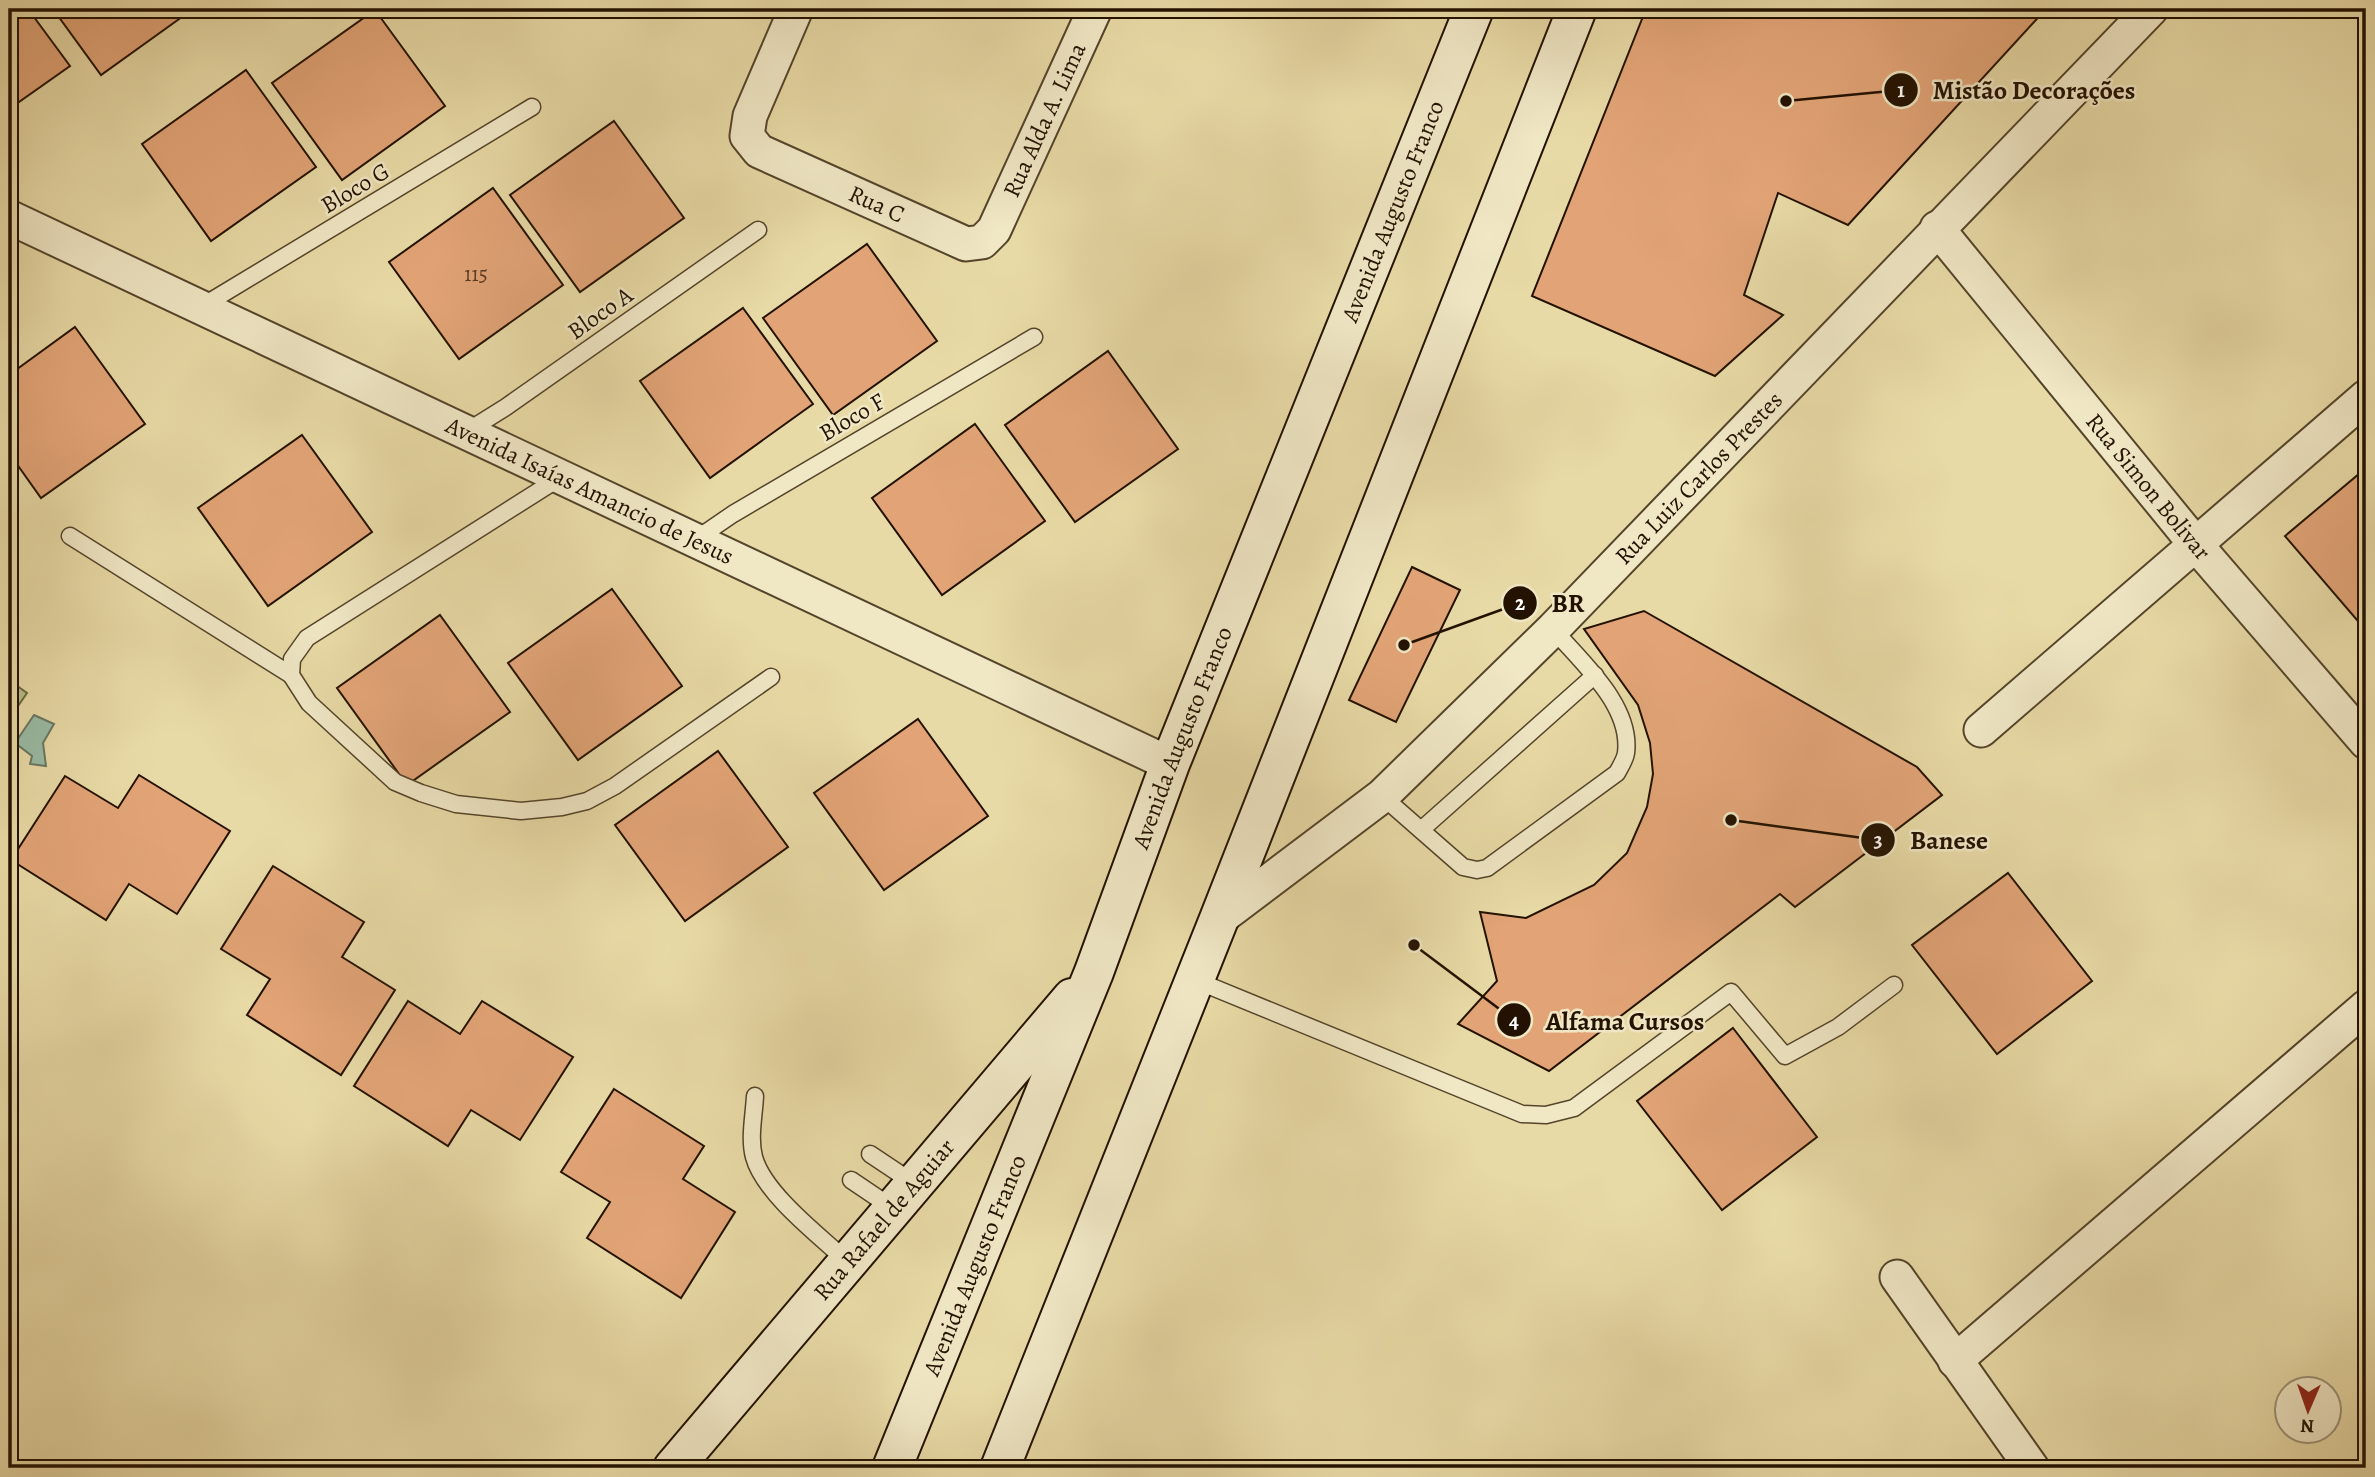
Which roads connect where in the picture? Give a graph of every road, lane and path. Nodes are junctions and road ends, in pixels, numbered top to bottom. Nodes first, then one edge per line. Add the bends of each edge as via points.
1 (796, 9) edge
2 (1095, 9) edge
3 (1474, 9) edge
4 (1577, 9) edge
5 (2151, 9) edge
6 (532, 107) dead end
7 (9, 217) edge
8 (1937, 228) junction
9 (758, 230) dead end
10 (994, 230) joint
11 (201, 307) junction
12 (1034, 337) dead end
13 (2366, 397) edge
14 (466, 432) junction
15 (561, 477) junction
16 (69, 536) dead end
17 (695, 540) junction
18 (2197, 546) junction
19 (1553, 629) junction
20 (291, 675) junction
21 (1595, 675) junction
22 (771, 677) dead end
23 (1981, 730) dead end
24 (2366, 742) edge
25 (1170, 764) junction
26 (1382, 796) junction
27 (1421, 830) junction
28 (1219, 919) junction
29 (1094, 972) junction
30 (1195, 980) junction
31 (1894, 985) dead end
32 (2366, 1007) edge
33 (755, 1096) dead end
34 (870, 1154) dead end
35 (850, 1180) dead end
36 (905, 1197) junction
37 (849, 1263) junction
38 (1898, 1277) dead end
39 (1955, 1361) junction
40 (674, 1468) edge
41 (892, 1468) edge
42 (1000, 1468) edge
43 (2032, 1468) edge

1 - 10 street, Rua C via 750,116 747,136 760,151 966,244 982,242
2 - 10 street, Rua Alda A. Lima
3 - 25 main road, Avenida Augusto Franco
4 - 28 main road
5 - 8 street, Rua Luiz Carlos Prestes
6 - 11 lane, Bloco G
7 - 11 street, Avenida Isaías Amancio de Jesus
8 - 18 street, Rua Simon Bolivar
8 - 19 street, Rua Luiz Carlos Prestes
9 - 14 lane, Bloco A
11 - 14 street, Avenida Isaías Amancio de Jesus
12 - 17 lane, Bloco F
13 - 18 street
14 - 15 street, Avenida Isaías Amancio de Jesus
15 - 17 street, Avenida Isaías Amancio de Jesus
15 - 20 lane via 307,638 292,659
16 - 20 lane
17 - 25 street, Avenida Isaías Amancio de Jesus
18 - 23 street
18 - 24 street, Rua Simon Bolivar
19 - 21 lane
19 - 26 street, Rua Luiz Carlos Prestes
20 - 22 lane via 309,703 395,782 456,804 521,811 562,807 606,791
21 - 27 lane
21 - 27 lane via 1626,732 1626,755 1617,773 1487,868 1463,867
25 - 29 main road, Avenida Augusto Franco
26 - 27 lane
26 - 28 street, Rua Luiz Carlos Prestes
28 - 30 main road
29 - 36 main road, Rua Rafael de Aguiar
29 - 41 main road, Avenida Augusto Franco
30 - 31 lane via 1522,1114 1546,1115 1574,1108 1731,992 1785,1056 1838,1027
30 - 42 main road
32 - 39 street
33 - 37 lane via 754,1159 775,1193
34 - 36 lane
35 - 36 lane
36 - 37 main road, Rua Rafael de Aguiar
37 - 40 main road, Rua Rafael de Aguiar
38 - 39 street
39 - 43 street

